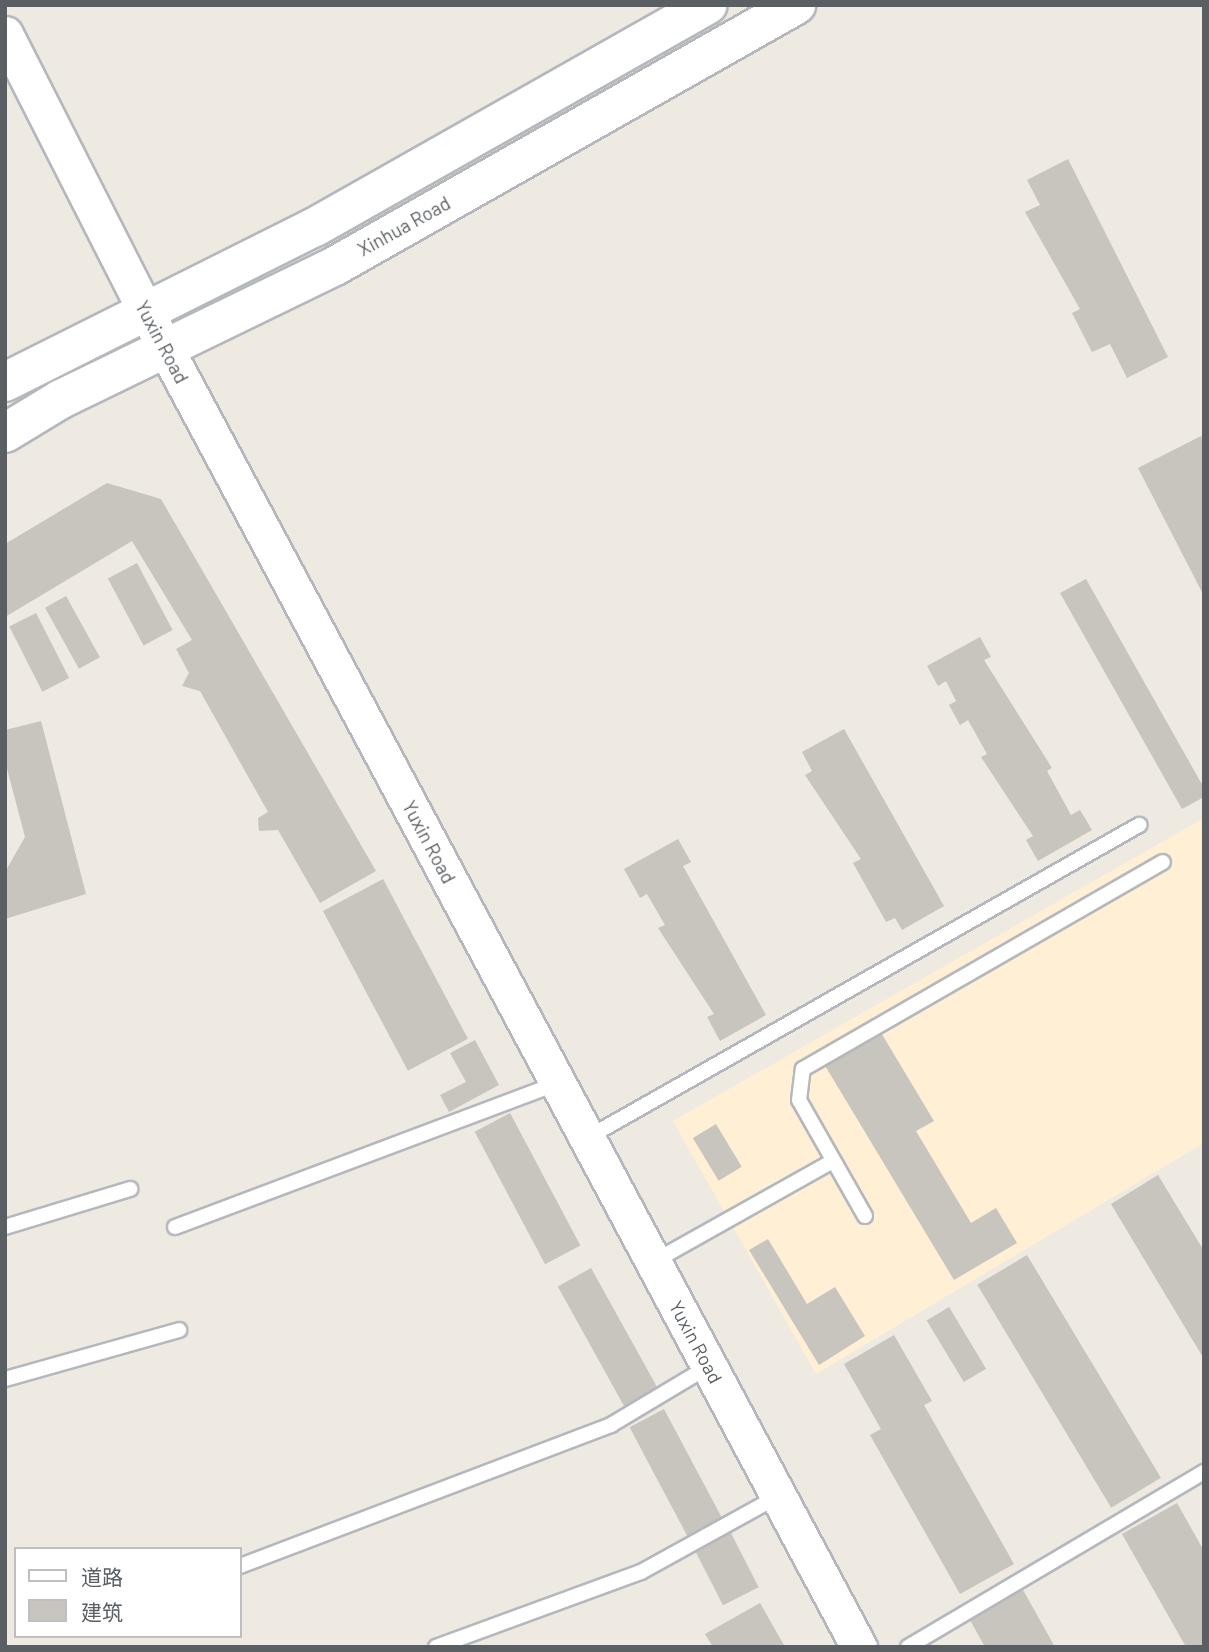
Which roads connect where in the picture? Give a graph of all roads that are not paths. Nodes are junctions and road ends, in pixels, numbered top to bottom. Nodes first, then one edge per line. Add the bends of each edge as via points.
1 (708, 5) edge
2 (796, 5) edge
3 (5, 34) edge
4 (145, 310) junction
5 (165, 348) junction
6 (5, 382) edge
7 (5, 433) edge
8 (1139, 825) dead end
9 (1163, 862) dead end
10 (558, 1083) junction
11 (587, 1138) junction
12 (833, 1161) junction
13 (130, 1189) dead end
14 (865, 1216) dead end
15 (5, 1227) edge
16 (175, 1227) dead end
17 (653, 1262) junction
18 (179, 1330) dead end
19 (709, 1366) junction
20 (5, 1379) edge
21 (1204, 1472) edge
22 (778, 1496) junction
23 (242, 1565) edge
24 (436, 1647) edge
25 (859, 1647) edge
26 (908, 1647) edge

1 - 4 main road via 315,227
2 - 5 main road, Xinhua Road via 335,265
3 - 4 street, Yuxin Road
4 - 5 street, Yuxin Road
4 - 6 main road
5 - 7 main road, Xinhua Road
5 - 10 street, Yuxin Road
8 - 11 lane
9 - 12 lane via 812,1060 803,1069 799,1100
10 - 11 street, Yuxin Road
10 - 16 lane
11 - 17 street, Yuxin Road
12 - 14 lane
12 - 17 lane
13 - 15 lane
17 - 19 street, Yuxin Road
18 - 20 lane
19 - 22 street, Yuxin Road
19 - 23 lane via 611,1424
21 - 26 lane
22 - 24 lane via 641,1572
22 - 25 street, Yuxin Road

